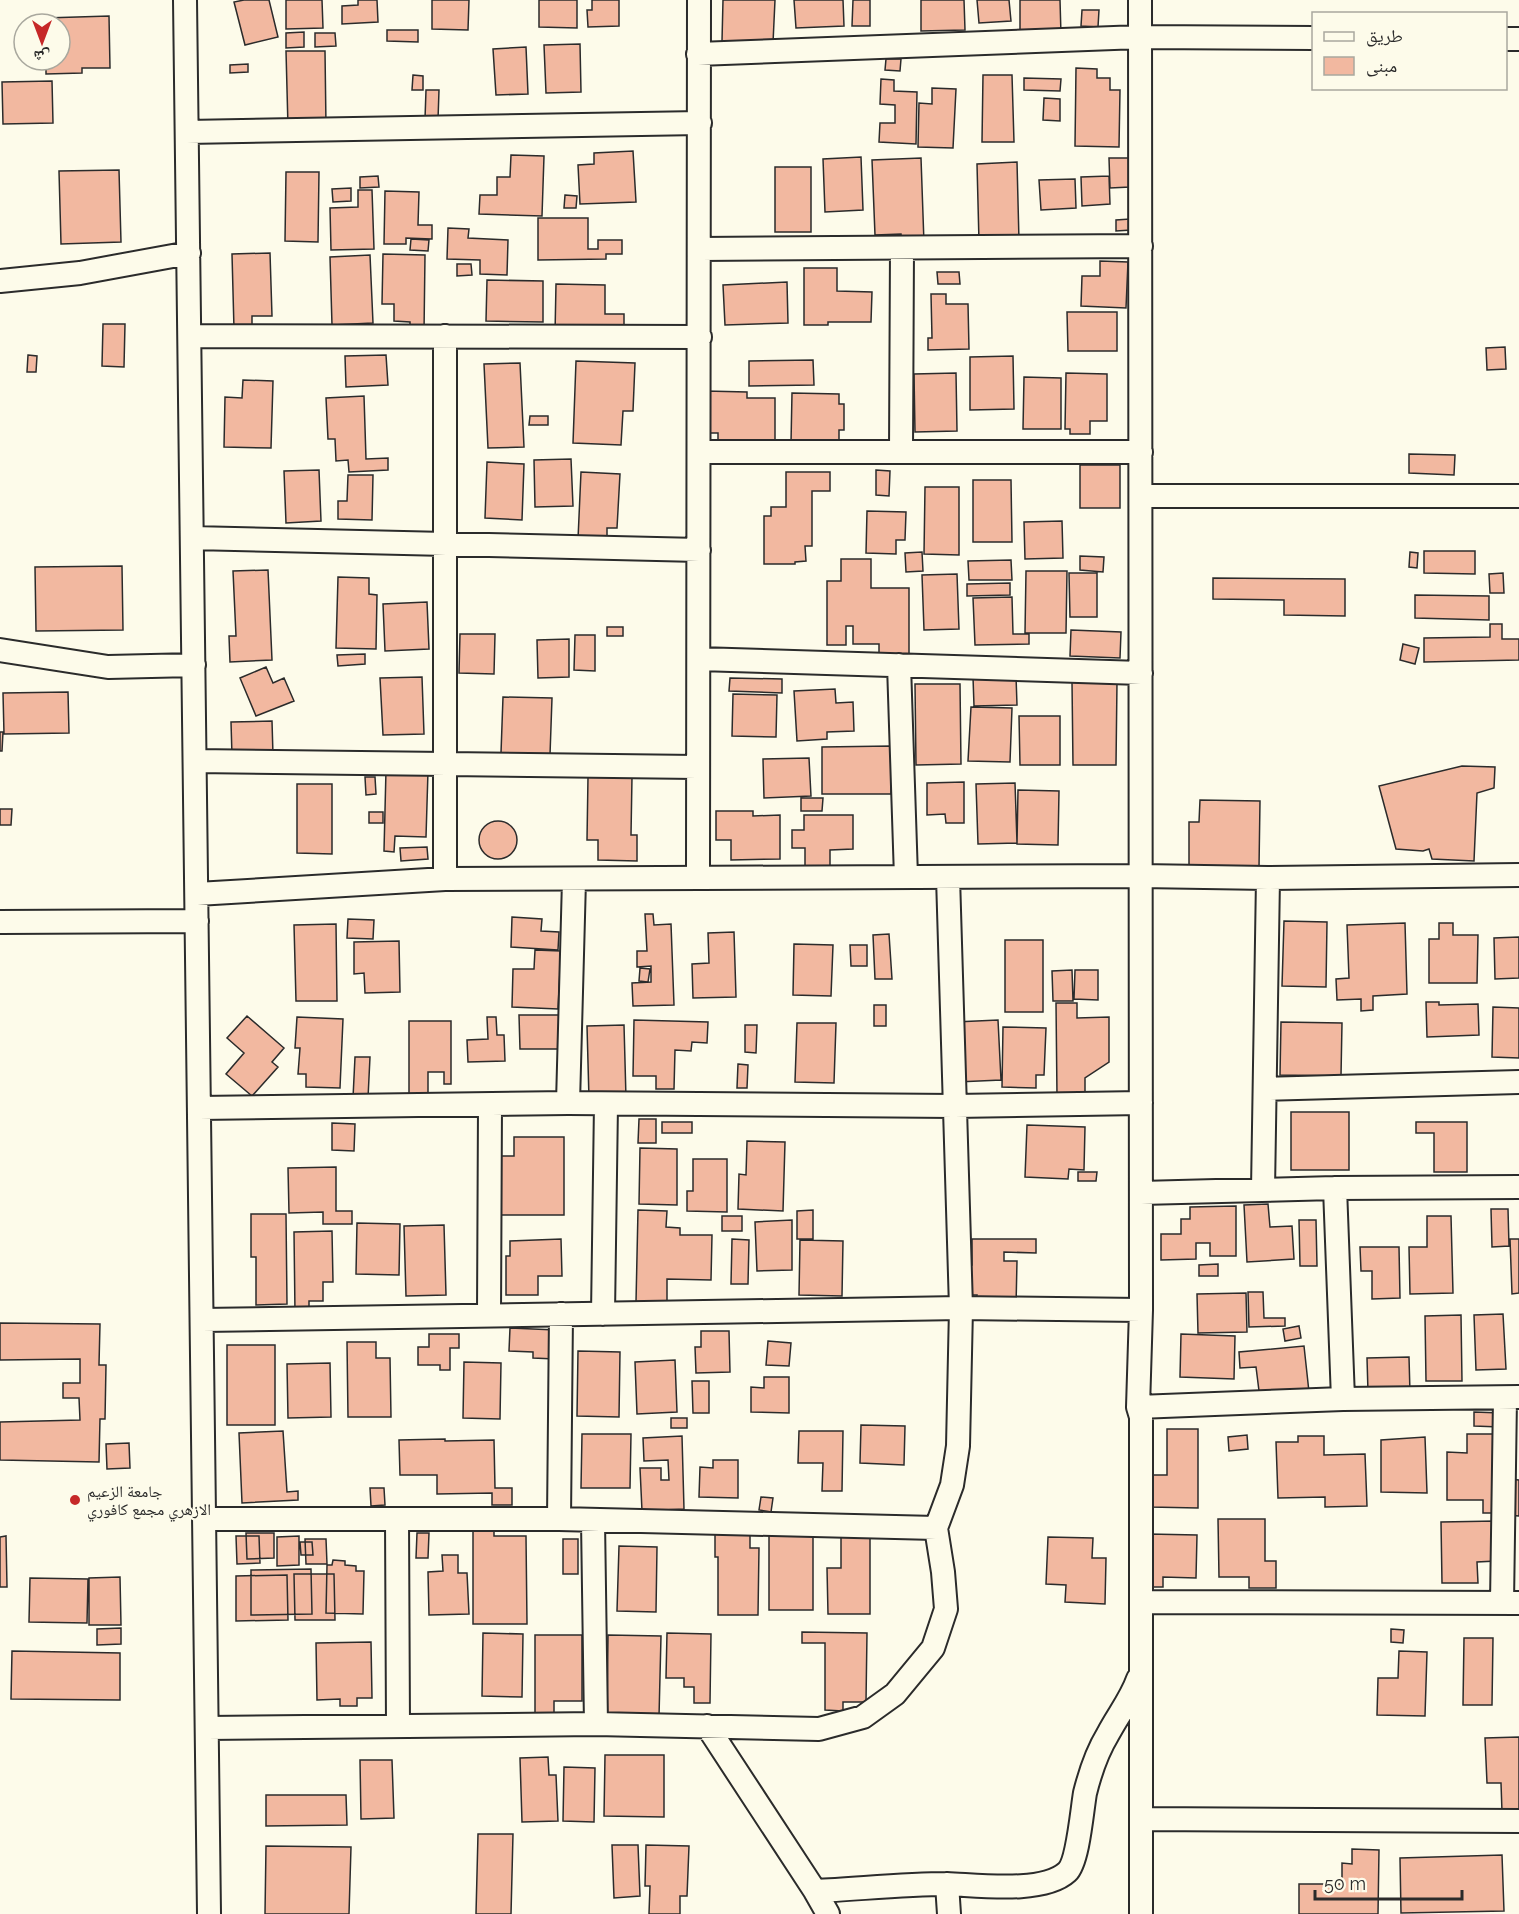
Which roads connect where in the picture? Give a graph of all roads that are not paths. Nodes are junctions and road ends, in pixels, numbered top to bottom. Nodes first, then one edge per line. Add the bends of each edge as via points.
1 (185, 0) edge
2 (699, 0) edge
3 (1140, 0) edge
4 (1140, 37) junction
5 (1312, 38) edge
6 (698, 54) junction
7 (700, 123) junction
8 (187, 132) junction
9 (1141, 246) junction
10 (902, 248) junction
11 (700, 249) junction
12 (189, 253) junction
13 (0, 280) edge
14 (190, 336) junction
15 (445, 336) junction
16 (700, 337) junction
17 (699, 452) junction
18 (902, 452) junction
19 (1141, 452) junction
20 (1141, 496) junction
21 (1519, 496) edge
22 (192, 538) junction
23 (445, 544) junction
24 (699, 550) junction
25 (0, 650) edge
26 (699, 659) junction
27 (194, 665) junction
28 (899, 665) junction
29 (1141, 673) junction
30 (195, 761) junction
31 (445, 764) junction
32 (697, 767) junction
33 (1519, 875) edge
34 (1141, 876) junction
35 (906, 877) junction
36 (948, 877) junction
37 (698, 878) junction
38 (1268, 878) junction
39 (445, 879) junction
40 (574, 880) junction
41 (196, 894) junction
42 (197, 921) junction
43 (0, 922) edge
44 (1519, 1082) edge
45 (1264, 1089) junction
46 (568, 1103) junction
47 (1141, 1103) junction
48 (606, 1104) junction
49 (490, 1105) junction
50 (955, 1106) junction
51 (199, 1108) junction
52 (1519, 1187) edge
53 (1335, 1188) junction
54 (1263, 1190) junction
55 (1141, 1193) junction
56 (961, 1308) junction
57 (1141, 1310) junction
58 (561, 1314) junction
59 (603, 1314) junction
60 (489, 1316) junction
61 (202, 1320) junction
62 (1512, 1397) edge
63 (1342, 1398) junction
64 (1138, 1407) junction
65 (204, 1519) junction
66 (397, 1519) junction
67 (559, 1520) junction
68 (593, 1521) junction
69 (936, 1528) junction
70 (1141, 1602) junction
71 (1511, 1603) edge
72 (1141, 1669) junction
73 (596, 1724) junction
74 (398, 1726) junction
75 (707, 1726) junction
76 (207, 1728) junction
77 (1141, 1819) junction
78 (1519, 1821) edge
79 (947, 1884) junction
80 (815, 1891) junction
81 (209, 1914) edge
82 (828, 1914) edge
83 (949, 1914) edge
84 (1142, 1914) edge

1 - 8 street
2 - 6 street
3 - 4 street
4 - 5 street
4 - 6 street
4 - 9 street
6 - 7 street
7 - 8 street
7 - 11 street
8 - 12 street
9 - 10 street
9 - 19 street
10 - 11 street
10 - 18 street
11 - 16 street
12 - 13 street via 80,273
12 - 14 street
14 - 15 street
14 - 22 street
15 - 16 street
15 - 23 street
16 - 17 street
17 - 18 street
17 - 24 street
18 - 19 street
19 - 20 street
20 - 21 street
20 - 29 street
22 - 23 street
22 - 27 street
23 - 24 street
23 - 31 street
24 - 26 street
25 - 27 street via 108,667
26 - 28 street
26 - 32 street
27 - 30 street
28 - 29 street
28 - 35 street
29 - 34 street
30 - 31 street
30 - 41 street
31 - 32 street
31 - 39 street
32 - 37 street
33 - 38 street
34 - 36 street
34 - 38 street
34 - 47 street
35 - 36 street
35 - 37 street
36 - 50 street
37 - 40 street
38 - 45 street
39 - 40 street
39 - 41 street
40 - 46 street
41 - 42 street
42 - 43 street
42 - 51 street
44 - 45 street
45 - 54 street
46 - 48 street
46 - 49 street
47 - 50 street
47 - 55 street
48 - 50 street
48 - 59 street
49 - 51 street
49 - 60 street
50 - 56 street
51 - 61 street
52 - 53 street
53 - 54 street
53 - 63 street
54 - 55 street
55 - 57 street
56 - 57 street
56 - 59 street
56 - 69 street via 958,1446 952,1485
57 - 64 street
58 - 59 street
58 - 60 street
58 - 67 street
60 - 61 street
61 - 65 street
62 - 63 street
62 - 71 street
63 - 64 street
64 - 70 street
65 - 66 street
65 - 76 street
66 - 67 street
66 - 74 street
67 - 68 street
68 - 69 street
68 - 73 street
69 - 75 street via 946,1609 933,1648 895,1694 862,1717 819,1729
70 - 71 street
70 - 72 street
72 - 77 street
72 - 79 street via 1133,1694 1092,1768 1075,1857 1068,1872 1029,1885
73 - 74 street
73 - 75 street
74 - 76 street
75 - 80 street
76 - 81 street
77 - 78 street
77 - 84 street
79 - 80 street
79 - 83 street
80 - 82 street

